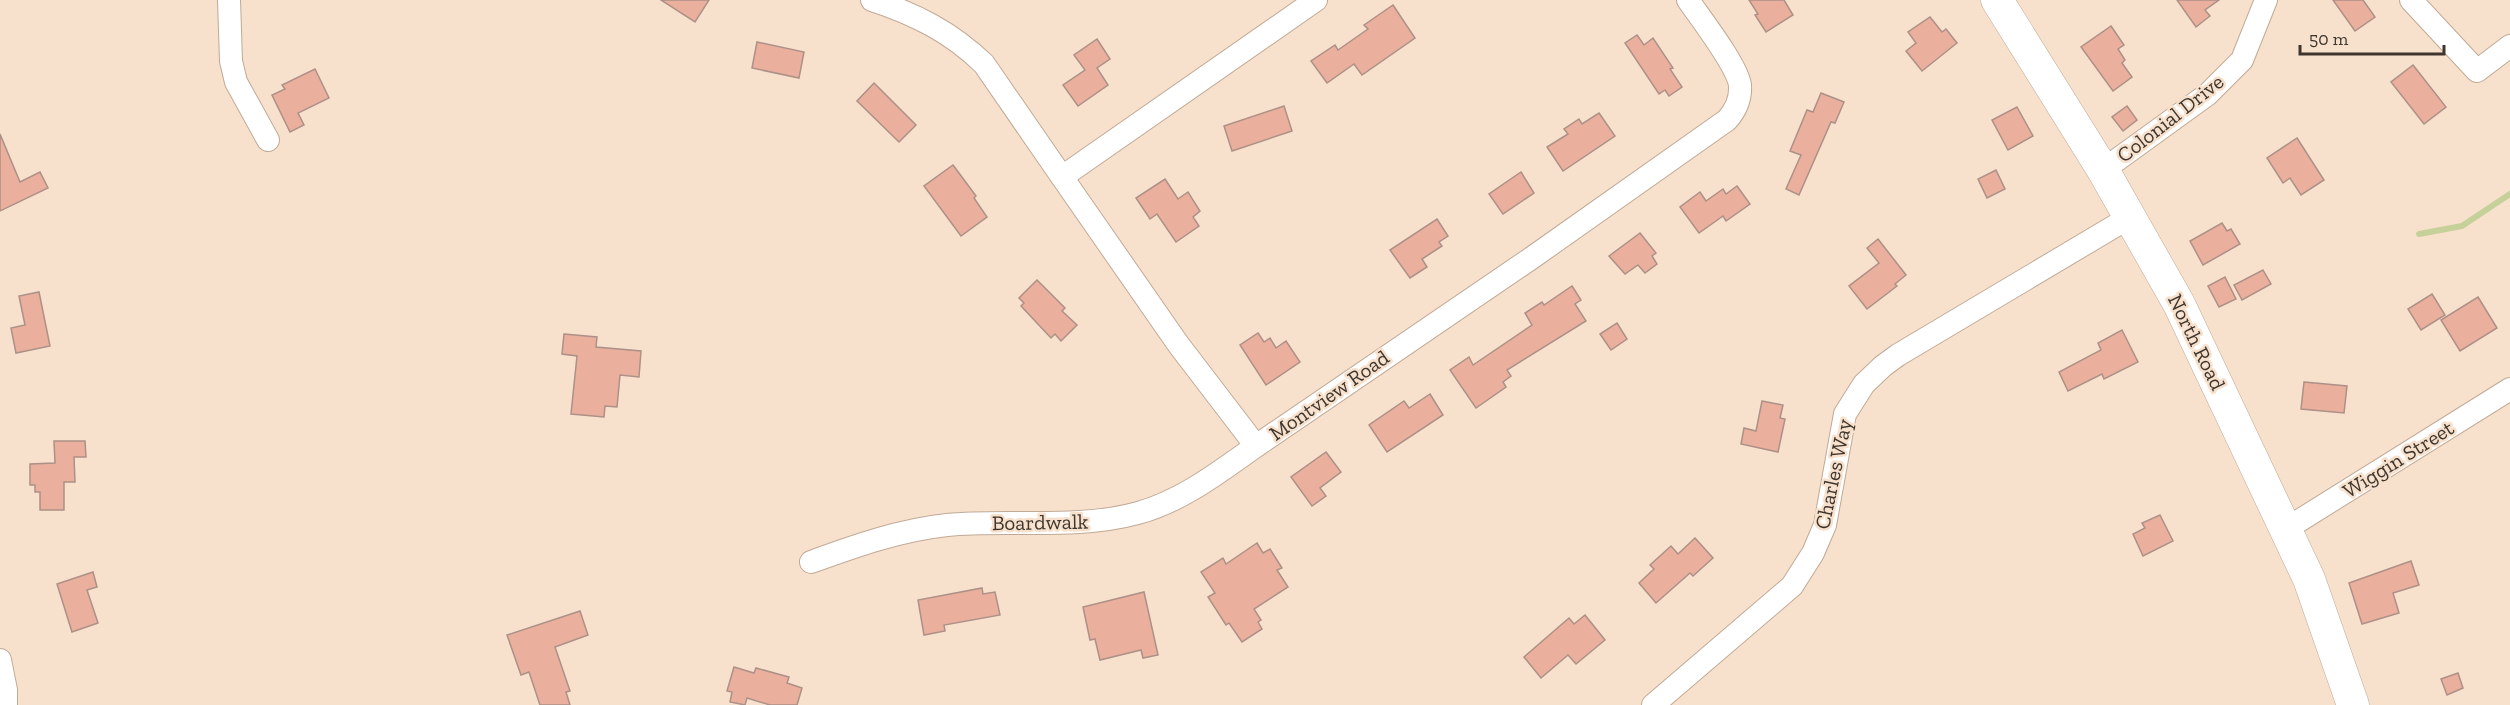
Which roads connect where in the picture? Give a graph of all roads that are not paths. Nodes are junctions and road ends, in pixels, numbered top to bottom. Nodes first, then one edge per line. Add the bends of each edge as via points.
1 (229, 0) edge
2 (872, 0) edge
3 (1316, 0) edge
4 (1688, 0) edge
5 (1997, 0) edge
6 (2266, 0) edge
7 (2411, 0) edge
8 (2510, 46) edge
9 (268, 140) dead end
10 (2103, 170) junction
11 (1062, 177) junction
12 (2130, 217) junction
13 (2510, 389) edge
14 (1256, 446) junction
15 (2286, 529) junction
16 (811, 562) dead end
17 (0, 660) edge
18 (6, 705) edge
19 (1653, 705) edge
20 (2353, 705) edge

1 - 9 street via 231,61 236,82
2 - 11 street, Montview Road via 922,19 959,41 984,64
3 - 11 street
4 - 14 street, Montview Road via 1738,79 1738,104 1727,120
5 - 10 main road, North Road
6 - 10 street, Colonial Drive via 2242,60 2208,93
7 - 8 street via 2477,71
10 - 12 main road, North Road
11 - 14 street, Montview Road via 1178,344
12 - 15 main road, North Road via 2179,304
12 - 19 street, Charles Way via 1899,355 1864,384 1842,422 1825,525 1803,570 1778,600
13 - 15 street, Wiggin Street
14 - 16 street, Boardwalk via 1187,492 1140,513 1101,521 921,529
15 - 20 main road, North Road via 2319,606
17 - 18 street

